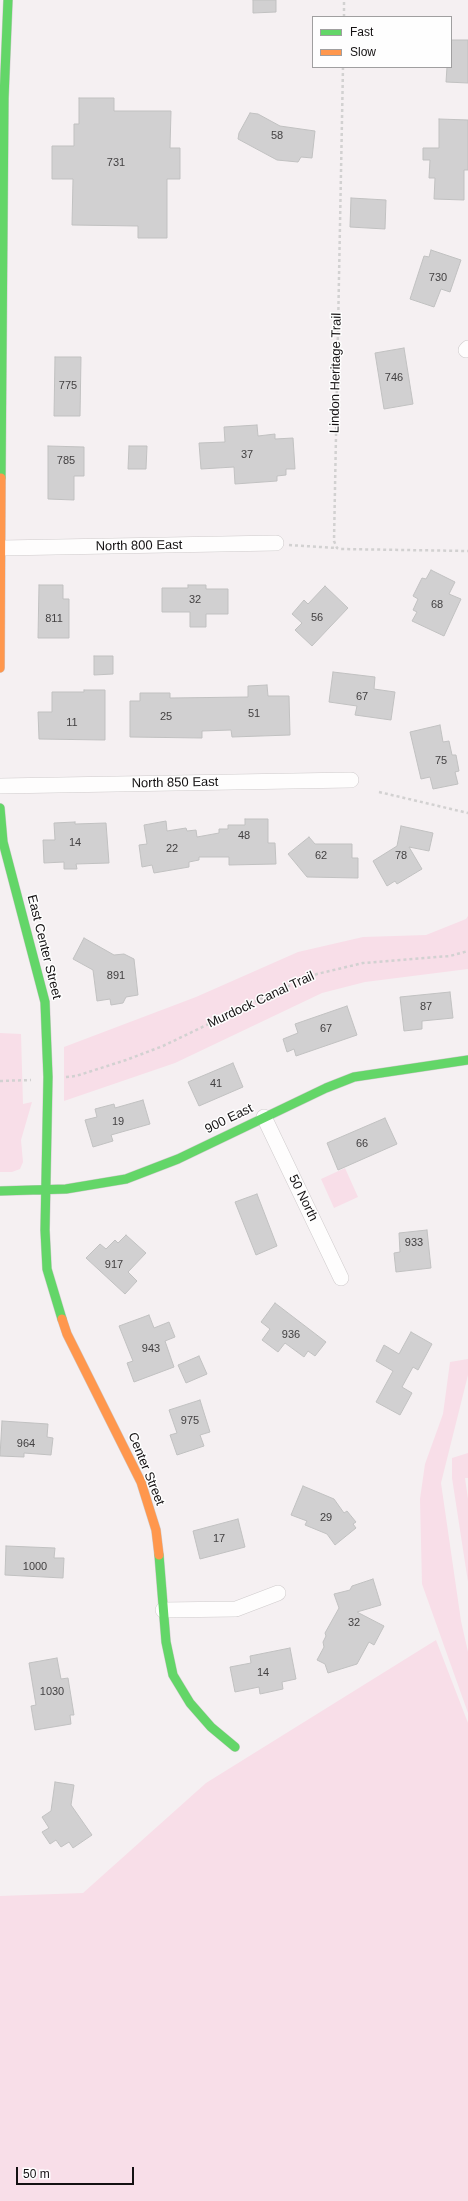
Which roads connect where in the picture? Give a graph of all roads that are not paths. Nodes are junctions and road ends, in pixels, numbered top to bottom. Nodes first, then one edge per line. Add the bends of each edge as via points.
1 (8, 0) edge
2 (2, 75) edge
3 (276, 543) road end
4 (2, 548) junction
5 (0, 668) edge
6 (351, 780) dead end
7 (0, 786) edge
8 (0, 808) edge
9 (468, 1060) edge
10 (264, 1117) junction
11 (0, 1190) edge
12 (47, 1190) junction
13 (341, 1278) dead end
14 (278, 1593) dead end
15 (164, 1610) junction
16 (235, 1747) dead end

1 - 2 street
2 - 4 street
3 - 4 street, North 800 East
4 - 5 street
6 - 7 street, North 850 East
8 - 12 street, East Center Street via 3,842 45,1002 48,1076
9 - 10 street, 900 East via 354,1077
10 - 12 street, 900 East via 143,1174 90,1186
10 - 13 street, 50 North
11 - 12 street, 900 East
12 - 15 street, Center Street via 47,1269 55,1300 67,1334 141,1482 156,1530
14 - 15 street via 236,1609
15 - 16 street, Center Street via 166,1642 173,1675 190,1703 211,1727

